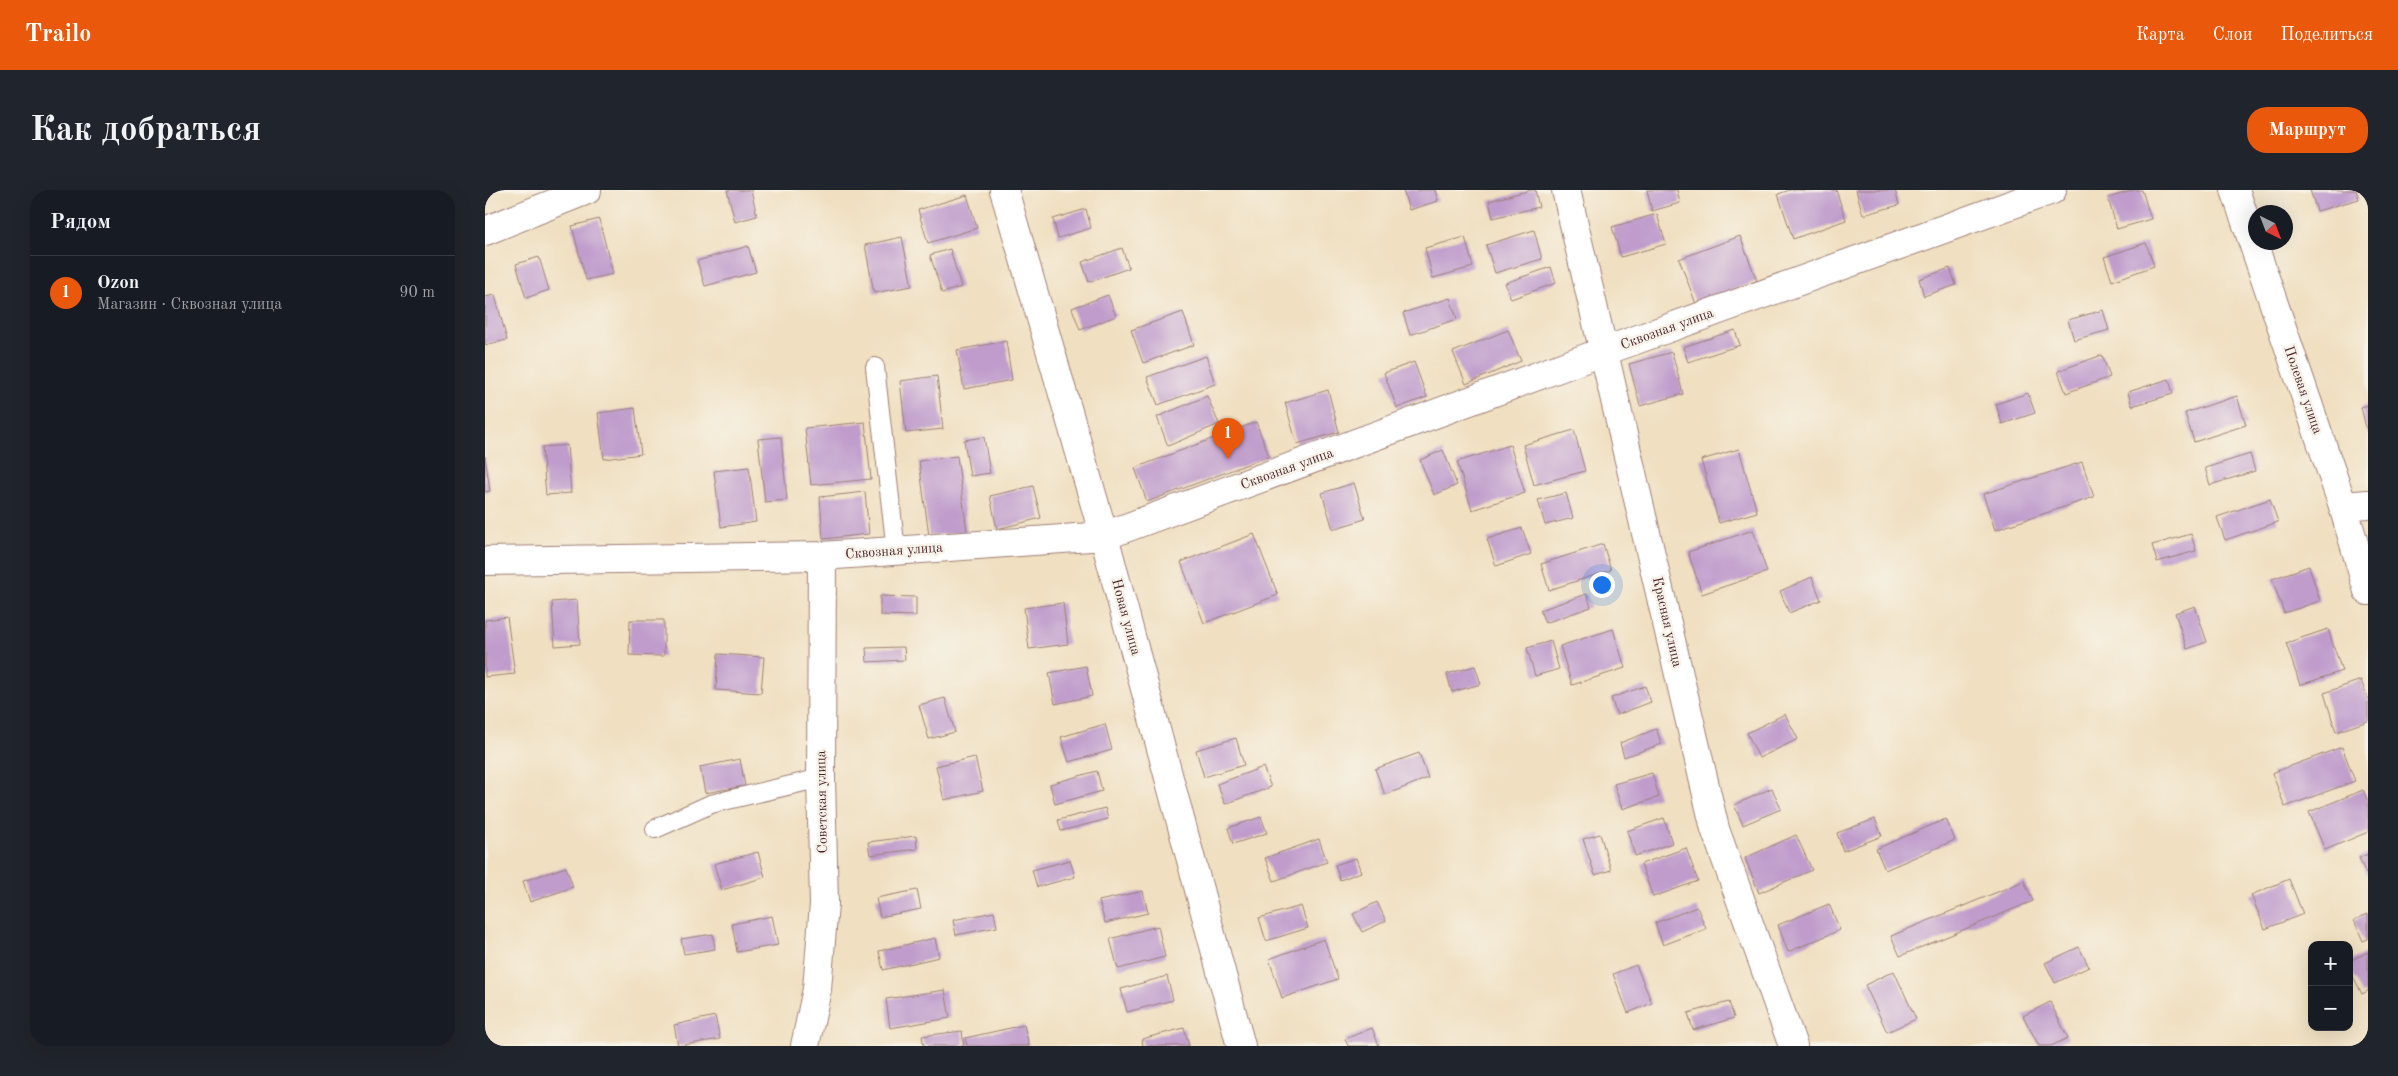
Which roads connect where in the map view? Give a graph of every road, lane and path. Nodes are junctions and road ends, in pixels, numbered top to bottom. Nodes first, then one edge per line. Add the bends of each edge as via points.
1 (587, 190) edge
2 (1004, 190) edge
3 (1566, 190) edge
4 (2052, 190) edge
5 (2235, 190) edge
6 (485, 231) edge
7 (1605, 351) junction
8 (875, 367) dead end
9 (2355, 505) edge
10 (1104, 536) junction
11 (896, 551) junction
12 (822, 556) junction
13 (485, 561) edge
14 (2368, 591) edge
15 (821, 778) junction
16 (655, 829) dead end
17 (805, 1046) edge
18 (1241, 1046) edge
19 (1793, 1046) edge

1 - 6 street
2 - 10 street, Новая улица
3 - 7 street, Красная улица
4 - 7 street, Сквозная улица
5 - 9 street, Полевая улица
7 - 10 street, Сквозная улица
7 - 19 street, Красная улица via 1715,829
8 - 11 lane
9 - 14 street, Полевая улица
10 - 11 street, Сквозная улица
10 - 18 street, Новая улица
11 - 12 street, Сквозная улица
12 - 13 street, Сквозная улица
12 - 15 street, Советская улица
15 - 16 lane via 711,804
15 - 17 street, Советская улица via 824,904 817,989

